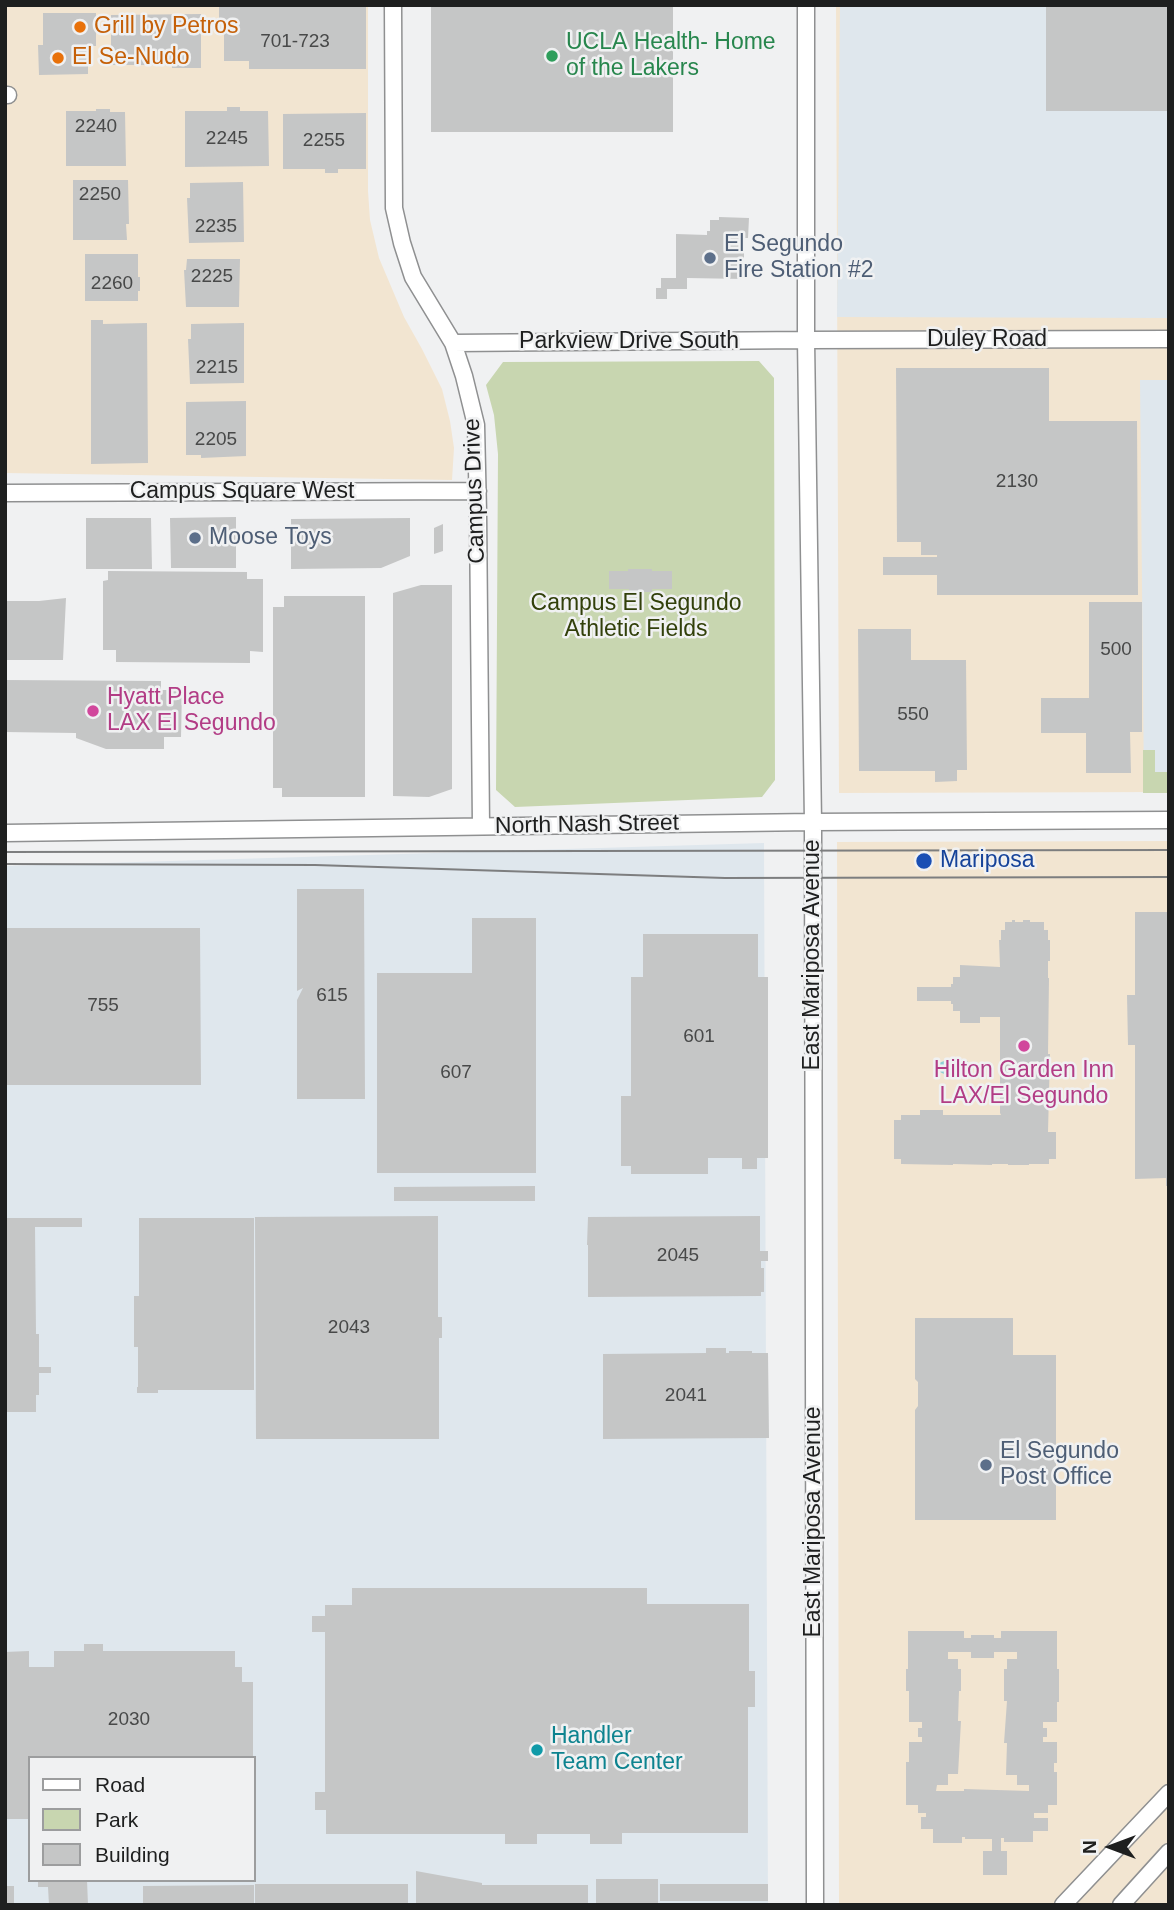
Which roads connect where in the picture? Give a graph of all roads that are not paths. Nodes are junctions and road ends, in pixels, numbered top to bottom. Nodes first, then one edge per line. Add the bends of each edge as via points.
1 (393, 5) edge
2 (806, 5) edge
3 (1169, 339) edge
4 (806, 340) junction
5 (453, 343) junction
6 (478, 491) junction
7 (5, 493) edge
8 (1169, 820) edge
9 (813, 822) junction
10 (481, 826) junction
11 (5, 833) edge
12 (1169, 1793) edge
13 (1169, 1852) edge
14 (815, 1905) edge
15 (1063, 1905) edge
16 (1121, 1905) edge

1 - 5 street, Campus Drive via 394,208 413,277
2 - 4 street, East Mariposa Avenue
3 - 4 street, Duley Road
4 - 5 street, Parkview Drive South
4 - 9 street, East Mariposa Avenue
5 - 6 street, Campus Drive via 476,425
6 - 7 street, Campus Square West
6 - 10 street, Campus Drive
8 - 9 street, North Nash Street
9 - 10 street, North Nash Street
9 - 14 street, East Mariposa Avenue
10 - 11 street, North Nash Street
12 - 15 street
13 - 16 street

